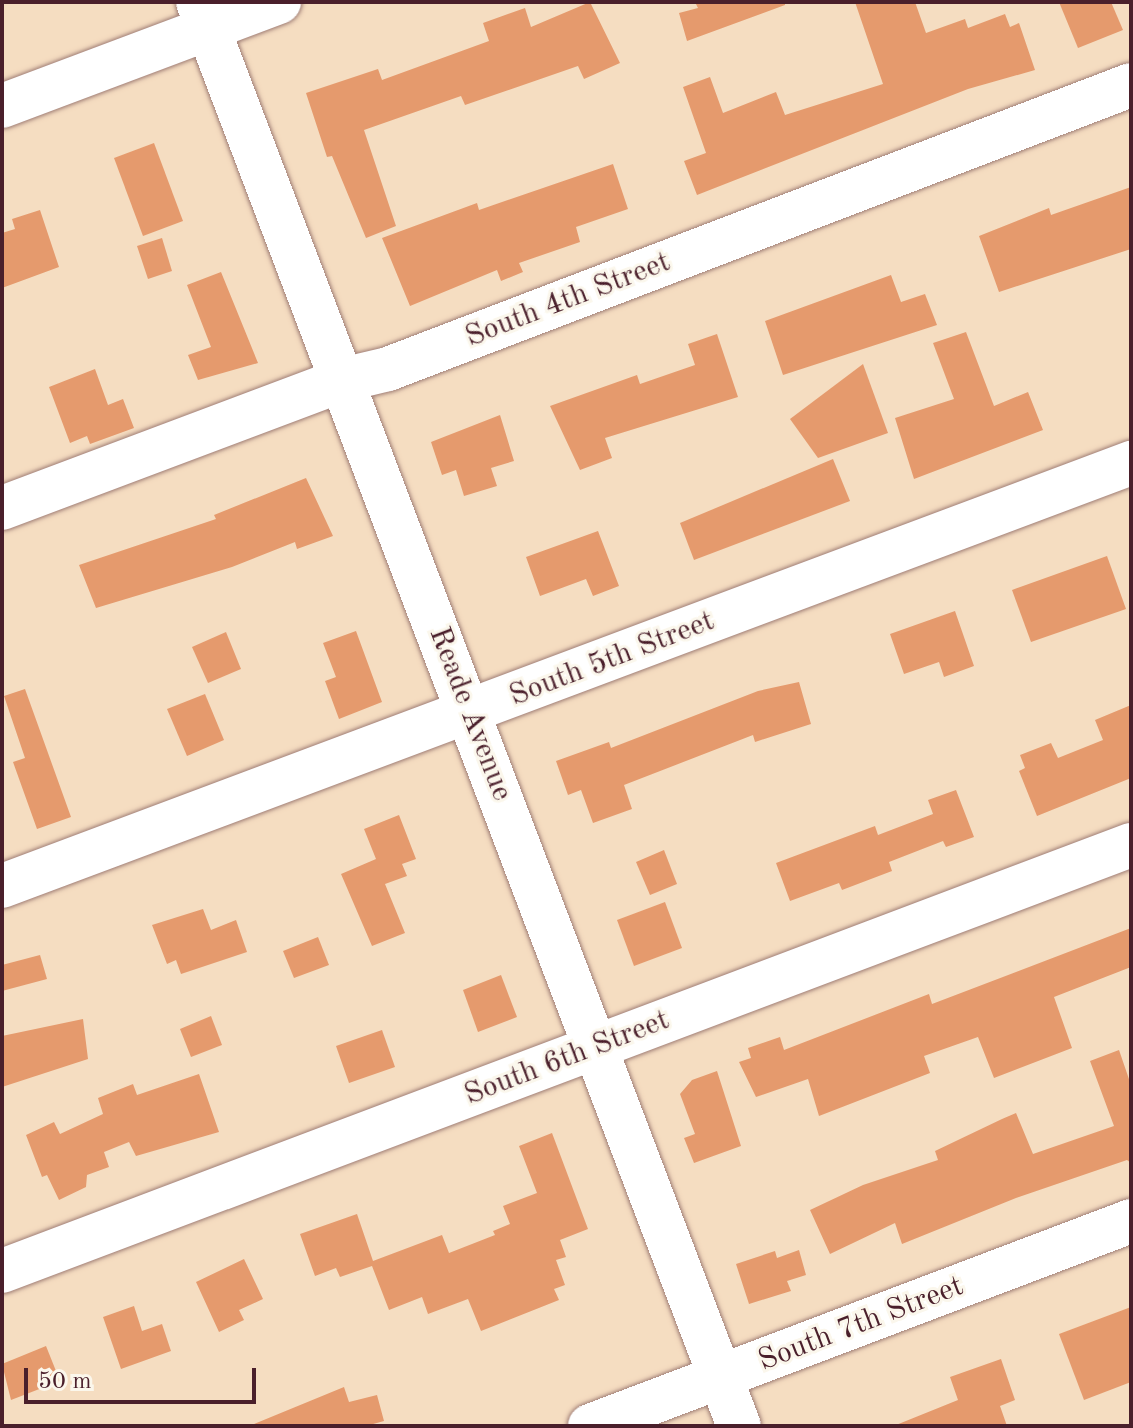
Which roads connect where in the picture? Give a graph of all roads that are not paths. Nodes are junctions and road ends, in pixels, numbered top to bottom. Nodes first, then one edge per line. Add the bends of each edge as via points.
1 (279, 2) edge
2 (204, 15) edge
3 (1131, 85) edge
4 (2, 106) edge
5 (342, 380) junction
6 (1131, 463) edge
7 (2, 508) edge
8 (470, 713) junction
9 (1131, 845) edge
10 (2, 886) edge
11 (596, 1047) junction
12 (1131, 1221) edge
13 (2, 1271) edge
14 (720, 1377) junction
15 (590, 1426) edge
16 (739, 1426) edge

1 - 2 street
2 - 4 street
2 - 5 street, Reade Avenue
3 - 5 street, South 4th Street via 388,369
5 - 7 street, South 4th Street
5 - 8 street, Reade Avenue
6 - 8 street, South 5th Street
8 - 10 street, South 5th Street
8 - 11 street, Reade Avenue
9 - 11 street, South 6th Street
11 - 13 street, South 6th Street
11 - 14 street, Reade Avenue
12 - 14 street, South 7th Street
14 - 15 street, South 7th Street
14 - 16 street, Reade Avenue

